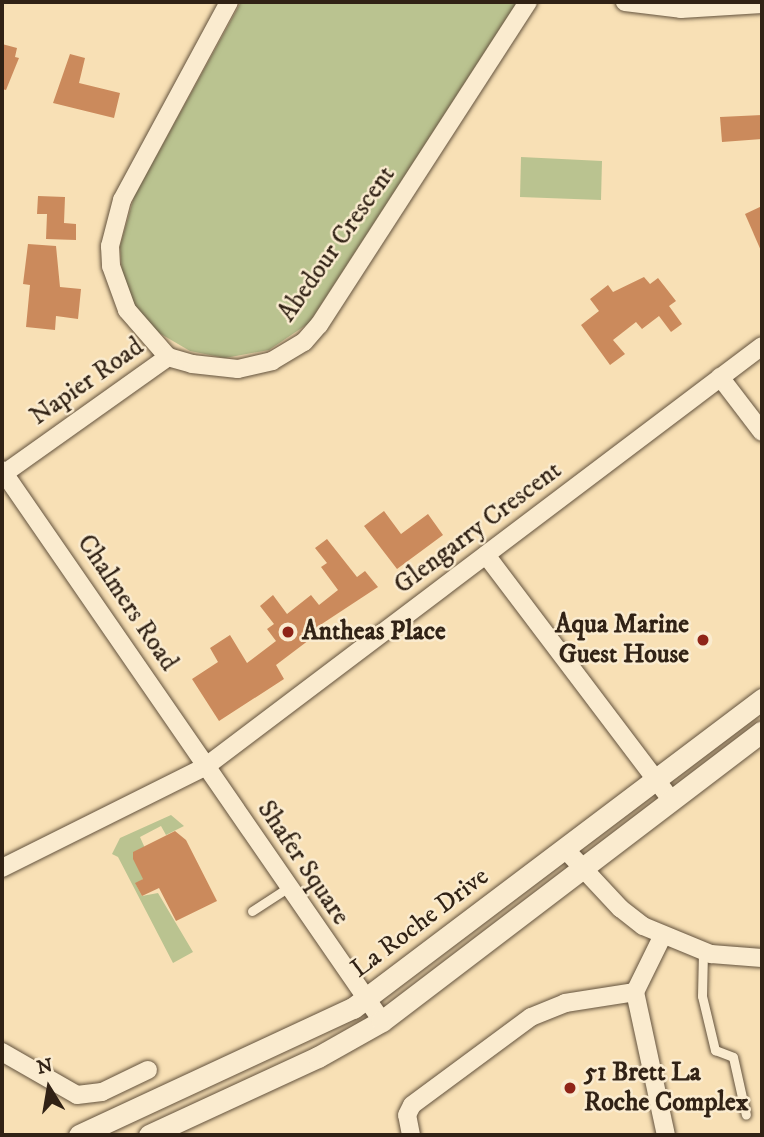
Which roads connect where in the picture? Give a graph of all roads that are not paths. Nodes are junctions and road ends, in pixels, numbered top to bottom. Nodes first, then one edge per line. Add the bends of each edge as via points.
1 (229, 2) edge
2 (528, 2) edge
3 (625, 2) edge
4 (762, 4) edge
5 (762, 346) edge
6 (168, 356) junction
7 (720, 377) junction
8 (762, 432) edge
9 (3, 473) edge
10 (486, 555) junction
11 (762, 699) edge
12 (762, 730) edge
13 (205, 767) junction
14 (656, 780) junction
15 (671, 800) junction
16 (565, 849) junction
17 (2, 868) edge
18 (581, 869) junction
19 (289, 887) junction
20 (252, 911) dead end
21 (663, 935) junction
22 (704, 952) junction
23 (762, 958) edge
24 (635, 992) junction
25 (364, 1000) junction
26 (382, 1021) junction
27 (2, 1052) edge
28 (148, 1070) dead end
29 (746, 1115) dead end
30 (79, 1135) edge
31 (149, 1135) edge
32 (411, 1135) edge
33 (666, 1135) edge

1 - 6 street, Abedour Crescent via 114,221 111,266 118,292 140,329
2 - 6 street, Abedour Crescent via 304,342 272,361 238,369 192,365
3 - 4 street via 681,9
5 - 7 street, Glengarry Crescent
6 - 9 street, Napier Road
7 - 8 street
7 - 10 street, Glengarry Crescent
9 - 13 street, Chalmers Road
10 - 13 street, Glengarry Crescent
10 - 14 street
11 - 14 street, La Roche Drive
12 - 15 street, La Roche Drive
13 - 17 street, Glengarry Crescent
13 - 19 street, Shafer Square
14 - 15 street
14 - 16 street, La Roche Drive
15 - 18 street, La Roche Drive
16 - 18 street
16 - 25 street, La Roche Drive
18 - 21 street via 620,908
18 - 26 street, La Roche Drive
19 - 20 lane
19 - 25 street, Shafer Square
21 - 22 street
21 - 24 street
22 - 23 street
22 - 29 lane via 702,996 715,1050 733,1057
24 - 32 street via 565,1003 531,1017 412,1105 407,1115
24 - 33 street
25 - 26 street, Shafer Square
25 - 30 street, La Roche Drive via 296,1037
26 - 31 street, La Roche Drive via 318,1057
27 - 28 street via 77,1095 102,1091

